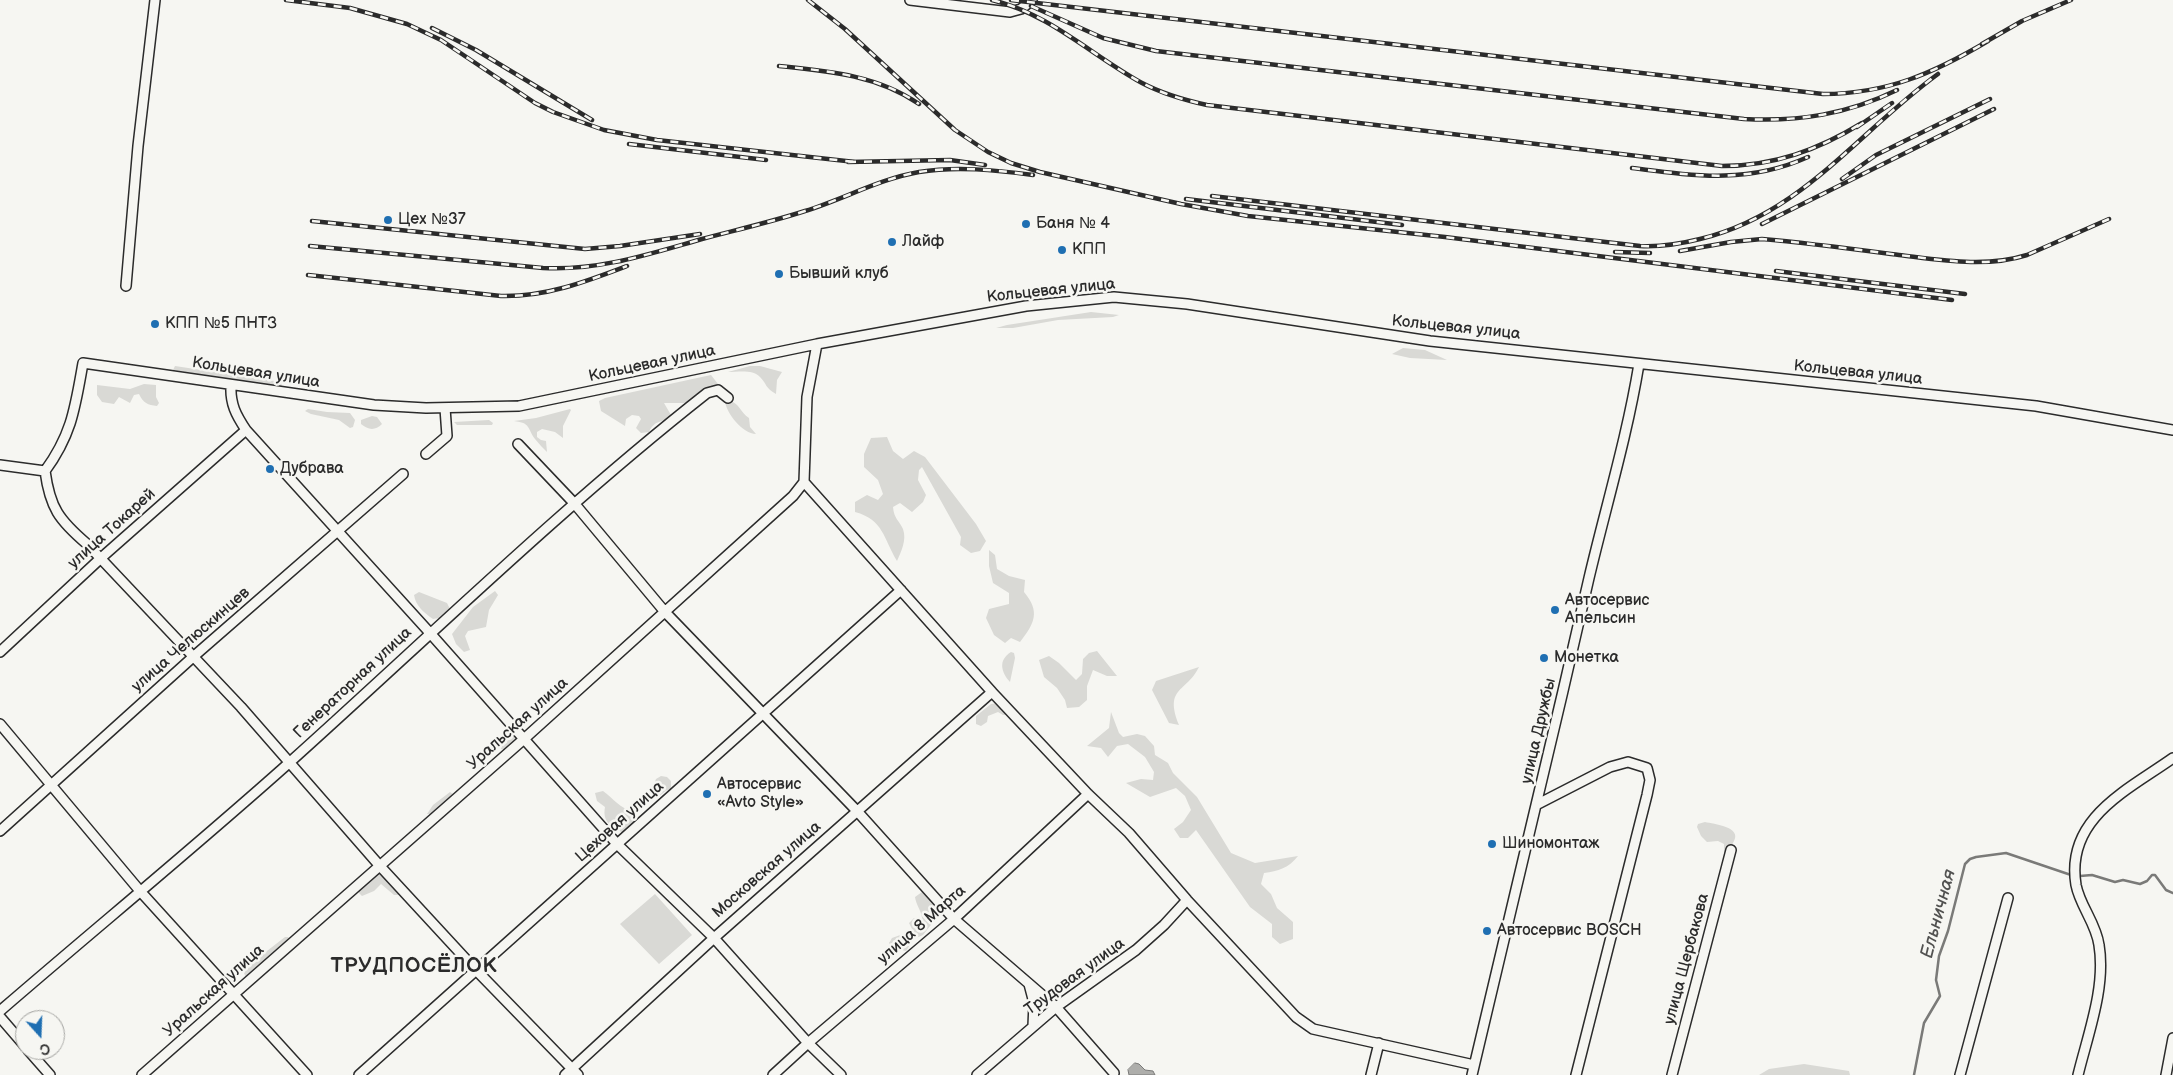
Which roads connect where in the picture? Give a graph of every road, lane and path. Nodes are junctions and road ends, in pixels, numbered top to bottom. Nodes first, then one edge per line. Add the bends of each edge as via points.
1 (155, 0) edge
2 (910, 0) edge
3 (1032, 0) edge
4 (126, 286) dead end
5 (817, 344) junction
6 (1640, 364) junction
7 (231, 385) junction
8 (728, 398) dead end
9 (445, 408) junction
10 (246, 430) junction
11 (2173, 430) edge
12 (518, 444) dead end
13 (426, 454) dead end
14 (0, 465) edge
15 (45, 471) junction
16 (403, 474) dead end
17 (804, 482) junction
18 (574, 503) junction
19 (337, 532) junction
20 (101, 558) junction
21 (900, 590) junction
22 (665, 612) junction
23 (430, 633) junction
24 (0, 652) edge
25 (193, 658) junction
26 (992, 692) junction
27 (762, 713) junction
28 (0, 724) edge
29 (524, 739) junction
30 (2173, 758) edge
31 (289, 763) junction
32 (51, 784) junction
33 (1088, 794) junction
34 (1538, 804) junction
35 (857, 811) junction
36 (0, 831) edge
37 (618, 845) junction
38 (1731, 850) dead end
39 (379, 865) junction
40 (140, 890) junction
41 (2008, 898) dead end
42 (1187, 900) junction
43 (954, 918) junction
44 (714, 938) junction
45 (475, 969) junction
46 (1028, 983) junction
47 (233, 994) junction
48 (1056, 1007) junction
49 (0, 1011) edge
50 (0, 1017) edge
51 (1033, 1026) junction
52 (15, 1034) edge
53 (2173, 1038) edge
54 (808, 1043) junction
55 (1379, 1043) junction
56 (37, 1060) edge
57 (1474, 1065) junction
58 (572, 1073) edge
59 (1114, 1073) dead end
60 (50, 1075) edge
61 (142, 1075) edge
62 (307, 1075) edge
63 (359, 1075) edge
64 (773, 1075) edge
65 (841, 1075) edge
66 (977, 1075) edge
67 (1371, 1075) edge
68 (1472, 1075) edge
69 (1576, 1075) edge
70 (1672, 1075) edge
71 (1960, 1075) edge
72 (2078, 1075) edge
73 (2166, 1075) edge

1 - 4 street
2 - 3 street via 1010,12
5 - 6 street, Кольцевая улица via 1026,306 1114,297 1180,303 1430,341
5 - 9 street, Кольцевая улица via 548,402
5 - 17 street via 806,397
6 - 11 street, Кольцевая улица via 2036,406
6 - 34 street, улица Дружбы via 1632,410 1596,548
7 - 9 street, Кольцевая улица via 374,405
7 - 10 street via 234,410
7 - 15 street, Кольцевая улица via 83,363 70,427 59,452
8 - 18 street, Генераторная улица via 718,390 707,393 640,445
9 - 13 street via 447,436
10 - 19 street
10 - 20 street, улица Токарей
12 - 18 street
14 - 15 street
15 - 20 street via 55,511
16 - 19 street, улица Челюскинцев
17 - 21 street
17 - 22 street, Уральская улица via 793,496
18 - 22 street
18 - 23 street, Генераторная улица
19 - 23 street
19 - 25 street, улица Челюскинцев
20 - 24 street, улица Токарей
20 - 25 street
21 - 26 street
21 - 27 street, Цеховая улица
22 - 27 street
22 - 29 street, Уральская улица
23 - 29 street
23 - 31 street, Генераторная улица
25 - 31 street via 241,706
25 - 32 street, улица Челюскинцев
26 - 33 street
26 - 35 street, Московская улица
27 - 35 street
27 - 37 street, Цеховая улица
28 - 32 street
29 - 37 street
29 - 39 street, Уральская улица
30 - 72 street via 2112,800 2090,822 2081,838 2075,876 2082,903 2098,936 2100,956 2097,996
31 - 39 street
31 - 40 street, Генераторная улица
32 - 36 street, улица Челюскинцев
32 - 40 street
33 - 42 street via 1129,833
33 - 43 street, улица 8 Марта
34 - 57 street, улица Дружбы
34 - 69 street via 1610,767 1628,762 1647,768 1650,780 1647,795
35 - 43 street
35 - 44 street, Московская улица
37 - 44 street
37 - 45 street, Цеховая улица
38 - 70 street, улица Щербакова
39 - 45 street
39 - 47 street, Уральская улица
40 - 47 street
40 - 49 street, Генераторная улица
41 - 71 street
42 - 48 street, Трудовая улица via 1136,950
42 - 55 street via 1304,1023 1313,1029
43 - 46 street
43 - 54 street, улица 8 Марта
44 - 54 street
44 - 58 street, Московская улица
45 - 58 street
45 - 63 street, Цеховая улица
46 - 48 street
46 - 51 street via 1034,1003
47 - 61 street, Уральская улица
47 - 62 street
48 - 51 street, Трудовая улица
48 - 59 street
50 - 52 street
51 - 66 street, Трудовая улица
53 - 73 street
54 - 64 street, улица 8 Марта
54 - 65 street
55 - 57 street
55 - 67 street
56 - 60 street
57 - 68 street, улица Дружбы

